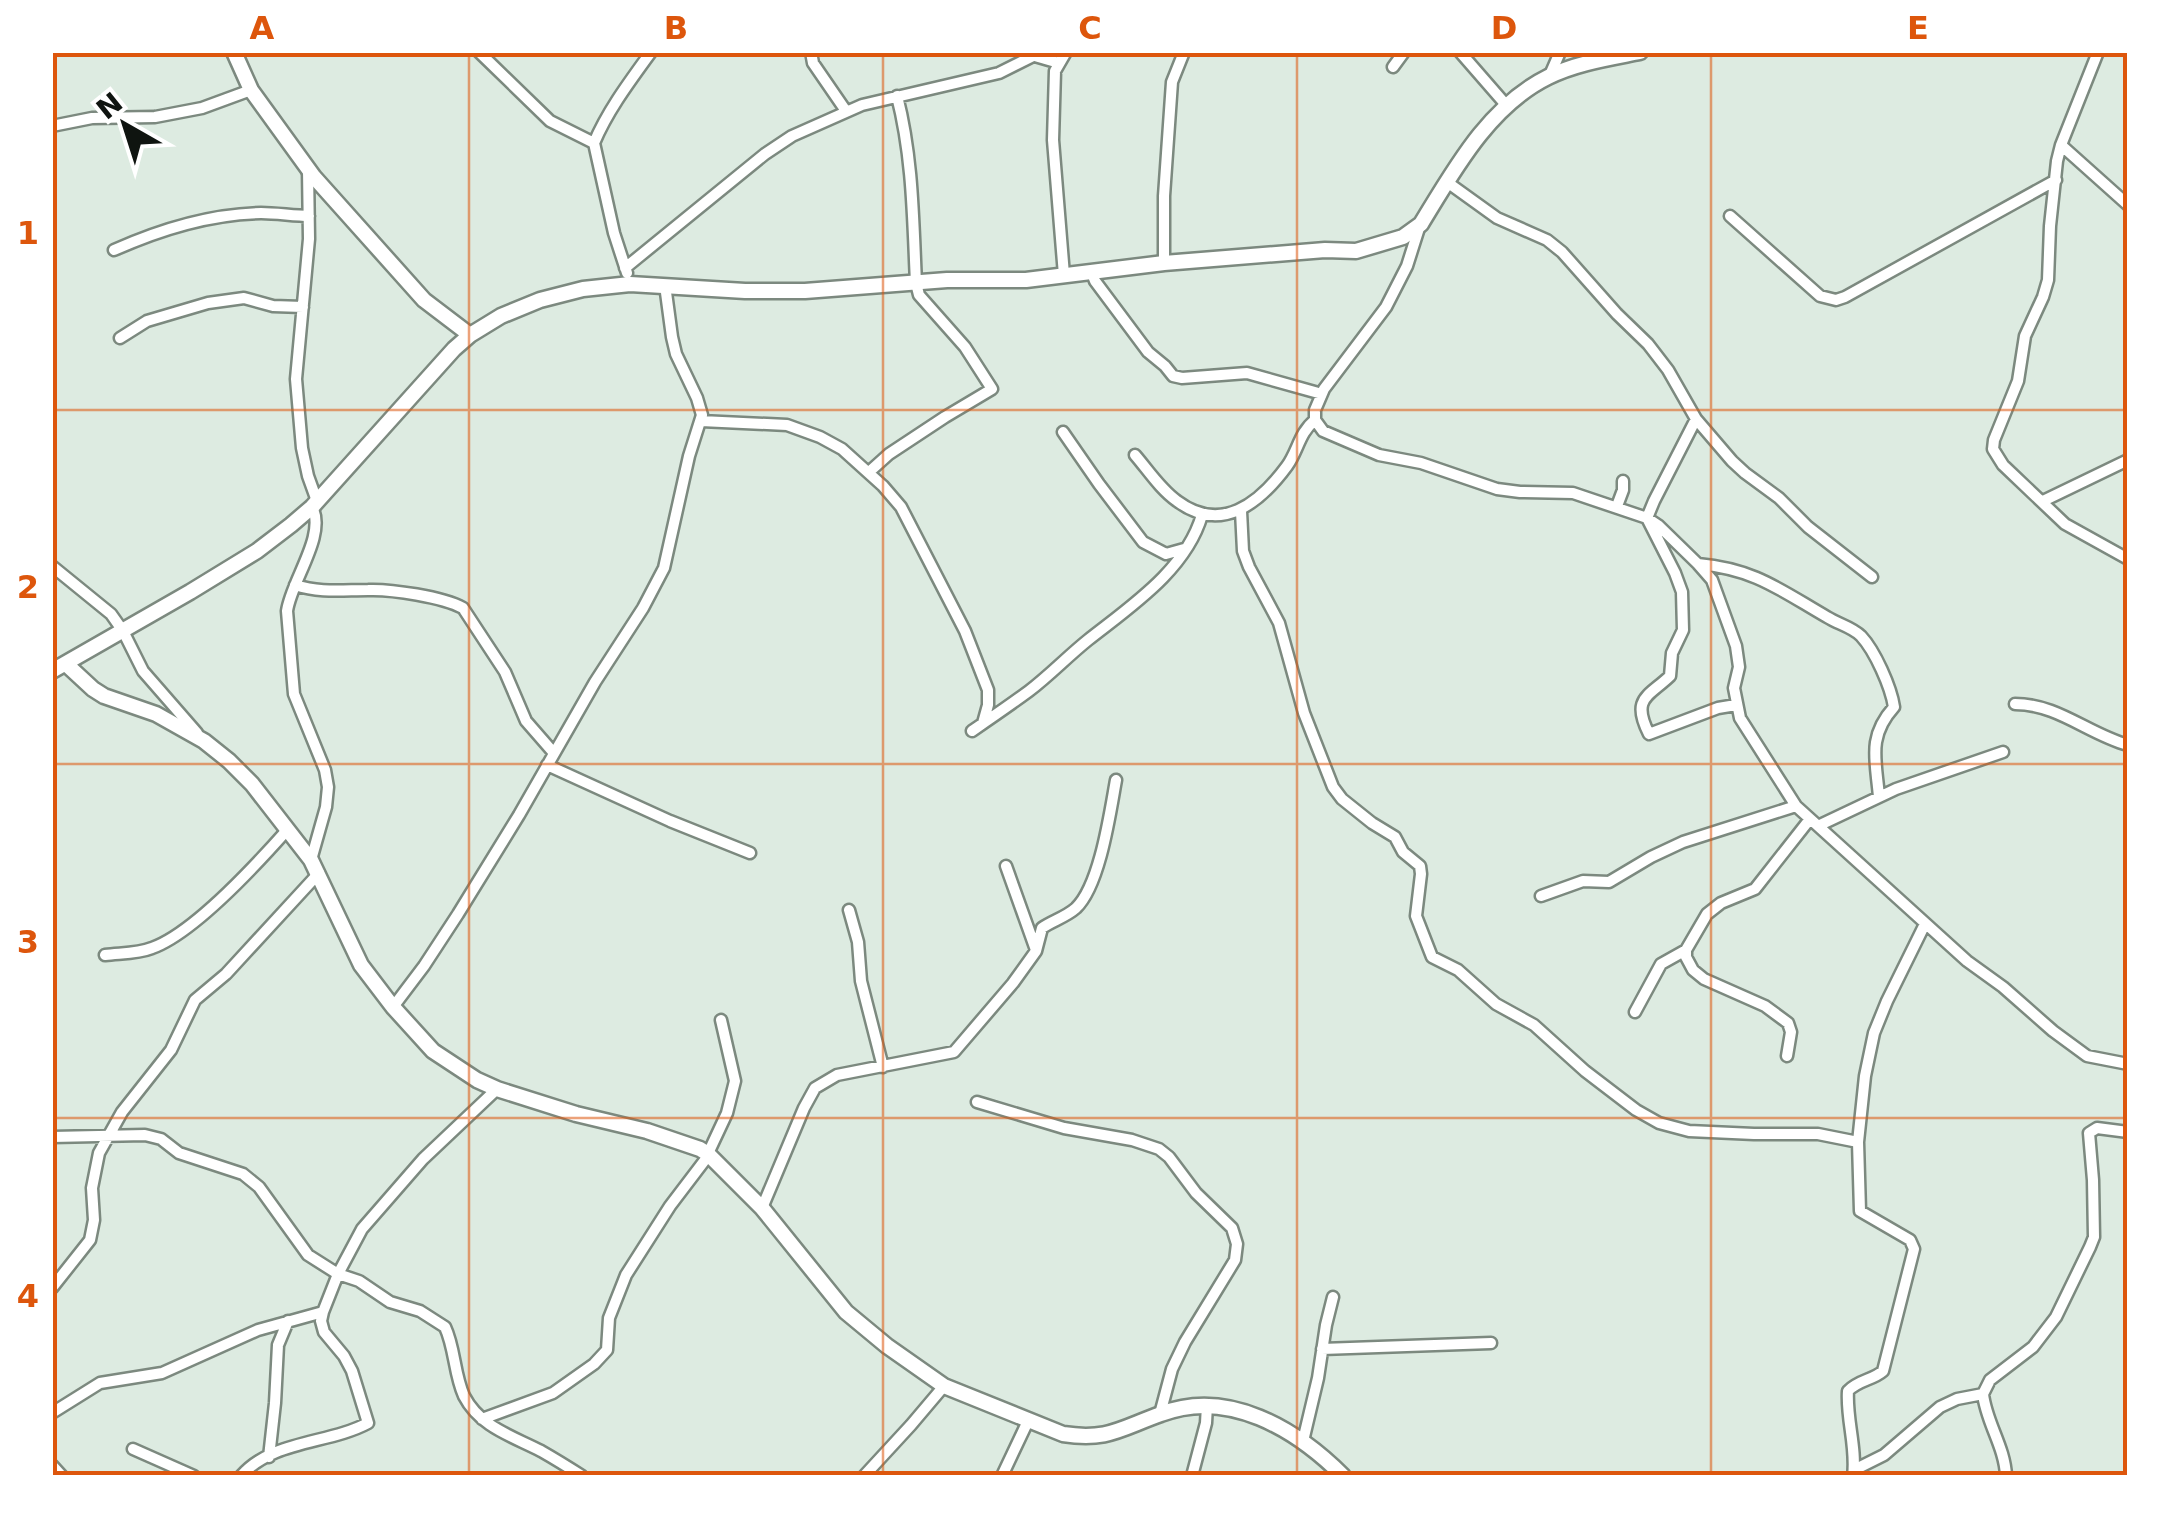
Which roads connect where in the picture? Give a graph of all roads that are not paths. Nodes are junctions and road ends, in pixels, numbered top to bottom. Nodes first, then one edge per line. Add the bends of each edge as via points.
1 (234, 52) edge
2 (479, 52) edge
3 (651, 52) edge
4 (811, 52) edge
5 (1021, 52) edge
6 (1184, 52) edge
7 (1404, 52) edge
8 (1460, 52) edge
9 (1560, 52) edge
10 (1640, 52) edge
11 (2098, 52) edge
12 (1033, 56) junction
13 (1062, 58) edge
14 (1393, 68) dead end
15 (1549, 76) junction
16 (251, 90) junction
17 (897, 96) junction
18 (1507, 106) junction
19 (846, 111) junction
20 (52, 126) edge
21 (594, 143) junction
22 (2061, 144) junction
23 (308, 169) junction
24 (2056, 180) junction
25 (1446, 182) junction
26 (2128, 205) edge
27 (309, 216) junction
28 (1730, 216) dead end
29 (1420, 224) junction
30 (114, 250) dead end
31 (1164, 263) junction
32 (625, 268) junction
33 (1091, 272) junction
34 (1064, 275) junction
35 (630, 284) junction
36 (916, 284) junction
37 (665, 285) junction
38 (303, 307) junction
39 (470, 335) junction
40 (120, 338) dead end
41 (1322, 394) junction
42 (1696, 419) junction
43 (1314, 420) junction
44 (701, 421) junction
45 (1063, 432) dead end
46 (1135, 454) dead end
47 (2128, 460) edge
48 (869, 472) junction
49 (1623, 481) dead end
50 (2043, 501) junction
51 (314, 504) junction
52 (1617, 506) junction
53 (1241, 511) junction
54 (1202, 515) junction
55 (1648, 518) junction
56 (1185, 549) junction
57 (2128, 559) edge
58 (1698, 564) junction
59 (52, 566) edge
60 (1872, 577) dead end
61 (295, 585) junction
62 (123, 631) junction
63 (60, 668) edge
64 (2016, 704) dead end
65 (1736, 705) junction
66 (983, 723) junction
67 (972, 731) dead end
68 (204, 741) junction
69 (2128, 745) edge
70 (553, 752) junction
71 (2003, 752) dead end
72 (547, 765) junction
73 (1116, 780) dead end
74 (1879, 797) junction
75 (1796, 806) junction
76 (1815, 822) junction
77 (288, 830) junction
78 (750, 853) dead end
79 (315, 866) junction
80 (1006, 866) dead end
81 (1541, 896) dead end
82 (849, 910) dead end
83 (1925, 924) junction
84 (1686, 950) junction
85 (1036, 951) junction
86 (105, 955) dead end
87 (393, 1008) junction
88 (1635, 1012) dead end
89 (721, 1020) dead end
90 (1787, 1056) dead end
91 (2128, 1064) edge
92 (883, 1067) junction
93 (497, 1089) junction
94 (976, 1102) dead end
95 (2128, 1132) edge
96 (52, 1137) edge
97 (107, 1138) junction
98 (1858, 1142) junction
99 (708, 1154) junction
100 (762, 1208) junction
101 (338, 1274) junction
102 (52, 1288) edge
103 (1334, 1297) dead end
104 (323, 1312) junction
105 (288, 1321) junction
106 (1491, 1342) dead end
107 (1322, 1349) junction
108 (944, 1386) junction
109 (1983, 1394) junction
110 (1207, 1405) junction
111 (52, 1413) edge
112 (1160, 1414) junction
113 (482, 1419) junction
114 (1028, 1420) junction
115 (1302, 1441) junction
116 (133, 1449) dead end
117 (269, 1456) junction
118 (52, 1465) edge
119 (1854, 1473) edge
120 (62, 1476) edge
121 (194, 1476) edge
122 (241, 1476) edge
123 (582, 1476) edge
124 (864, 1476) edge
125 (1002, 1476) edge
126 (1192, 1476) edge
127 (1343, 1476) edge
128 (2006, 1476) edge

1 - 16 street
2 - 21 street via 550,122
3 - 21 street
4 - 19 street
5 - 12 street
6 - 31 street via 1172,82
7 - 14 street
8 - 18 street
9 - 15 street
10 - 15 street
11 - 22 street
12 - 13 street
12 - 17 street via 999,73
13 - 34 street via 1053,140
15 - 18 street
16 - 20 street via 155,117
16 - 23 street
17 - 19 street
17 - 36 street via 913,188
18 - 25 street
19 - 32 street via 765,154
21 - 32 street
22 - 24 street
22 - 26 street
23 - 27 street
23 - 39 street via 424,300
24 - 28 street via 1836,300 1820,296
24 - 50 street via 2048,280 1993,449
25 - 29 street
25 - 42 street via 1562,252 1648,344
27 - 30 street via 263,213 198,221
27 - 38 street
29 - 31 street via 1403,237 1356,250
29 - 41 street via 1386,307
31 - 33 street
32 - 35 street
33 - 34 street
33 - 41 street via 1173,376 1248,373
34 - 36 street
35 - 37 street
35 - 39 street via 540,300
36 - 37 street via 772,292
36 - 48 street via 992,390
37 - 44 street via 676,354
38 - 40 street via 249,298 208,302 147,321
38 - 51 street via 296,379
39 - 51 street
41 - 43 street
42 - 55 street
42 - 60 street via 1744,473
43 - 52 street via 1323,431 1379,454 1497,489 1573,493
43 - 53 street via 1287,466
44 - 48 street via 787,425 842,448
44 - 70 street via 664,568
45 - 56 street via 1144,542 1166,554
46 - 54 street via 1174,499
47 - 50 street
48 - 66 street via 901,507 966,631 988,690
49 - 52 street
50 - 57 street via 2074,530
51 - 61 street via 318,520
51 - 62 street via 257,551
52 - 55 street
53 - 54 street
53 - 98 street via 1248,567 1282,629 1299,698 1334,787 1396,837 1420,866 1416,916 1432,957 1534,1025 1659,1123
54 - 56 street
55 - 58 street
55 - 65 street via 1682,592 1683,630 1670,676 1644,698 1644,723 1650,734
56 - 66 street via 1132,608
58 - 65 street via 1712,580 1736,646
58 - 74 street via 1762,578 1867,644 1894,707 1876,733
59 - 62 street
61 - 70 street via 329,592 370,589 463,608 505,672 526,721
61 - 79 street via 287,611 294,694 328,787
62 - 63 street
62 - 68 street via 143,671
63 - 68 street via 104,696
64 - 69 street via 2054,710
65 - 75 street
66 - 67 street
68 - 77 street via 252,784
70 - 72 street
71 - 74 street
72 - 78 street
72 - 87 street
73 - 85 street via 1092,880 1074,910 1042,928
74 - 76 street
75 - 76 street
75 - 81 street via 1683,842 1609,882 1584,881
76 - 83 street
76 - 84 street via 1755,889 1706,914
77 - 79 street
77 - 86 street via 166,942
79 - 87 street via 361,965
79 - 97 street via 226,974 195,1000 171,1050
80 - 85 street
82 - 92 street
83 - 91 street via 2075,1048
83 - 98 street via 1874,1034
84 - 88 street via 1661,964
84 - 90 street via 1687,962 1704,979 1765,1006 1788,1024
85 - 92 street via 954,1052
87 - 93 street via 433,1052
89 - 99 street via 734,1081
92 - 100 street via 838,1075 815,1088
93 - 99 street
93 - 101 street via 407,1176 362,1229
94 - 112 street via 1159,1149 1232,1228 1234,1260 1185,1342
95 - 109 street via 2088,1133 2090,1247 2056,1317
96 - 97 street
97 - 101 street via 156,1137 180,1153 243,1174 260,1187 308,1255
97 - 102 street via 92,1188 93,1232
98 - 119 street via 1860,1212 1910,1240 1914,1249 1883,1370 1848,1391
99 - 100 street
99 - 113 street via 626,1275 609,1318 605,1354 553,1393
100 - 108 street via 846,1312
101 - 104 street
101 - 113 street via 445,1326 464,1394
103 - 107 street
104 - 105 street
104 - 117 street via 324,1332 352,1371 368,1424
105 - 111 street via 168,1370 100,1383
105 - 117 street via 278,1345
106 - 107 street
107 - 115 street
108 - 114 street
108 - 124 street
109 - 119 street via 1940,1406
109 - 128 street
110 - 112 street
110 - 115 street via 1246,1412
110 - 126 street
112 - 114 street via 1090,1438
113 - 123 street
114 - 125 street
115 - 127 street
116 - 121 street
117 - 122 street
118 - 120 street

